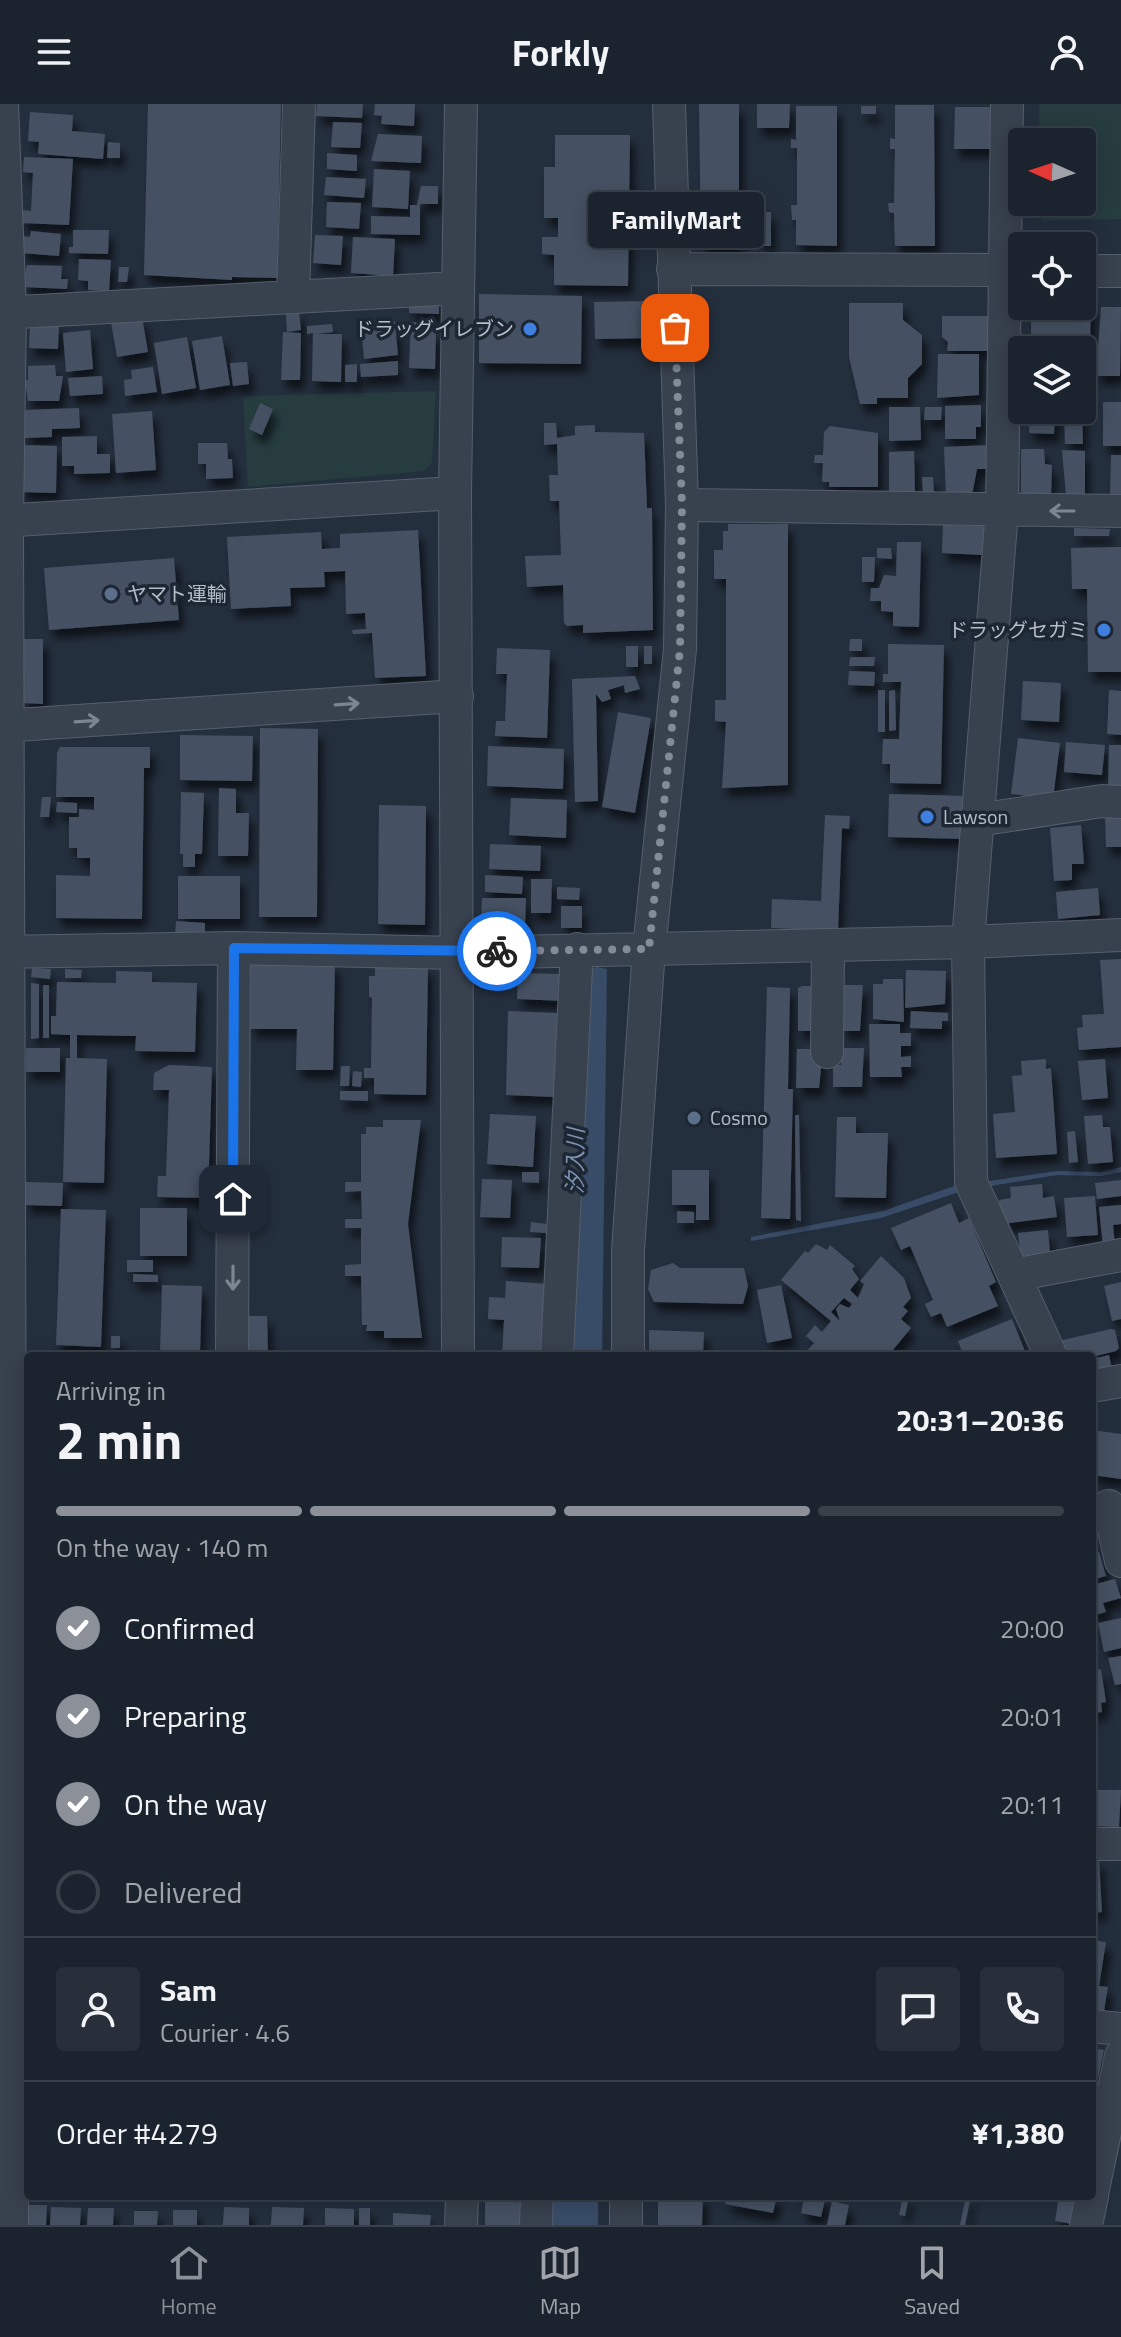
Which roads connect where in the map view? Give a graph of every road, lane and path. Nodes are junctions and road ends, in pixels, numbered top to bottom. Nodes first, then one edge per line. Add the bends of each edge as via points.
1 (2, 104) edge
2 (299, 104) edge
3 (461, 104) edge
4 (669, 104) edge
5 (1007, 104) edge
6 (1012, 232) edge
7 (673, 269) junction
8 (1008, 270) edge
9 (1096, 271) edge
10 (1121, 271) edge
11 (457, 288) junction
12 (293, 295) junction
13 (5, 312) edge
14 (1012, 320) edge
15 (455, 493) junction
16 (682, 505) junction
17 (1002, 510) junction
18 (1121, 511) edge
19 (4, 521) edge
20 (457, 696) junction
21 (5, 726) edge
22 (1121, 802) edge
23 (978, 820) junction
24 (1121, 935) edge
25 (968, 942) junction
26 (828, 945) junction
27 (234, 948) junction
28 (577, 949) junction
29 (649, 949) junction
30 (5, 952) edge
31 (458, 953) junction
32 (827, 1052) dead end
33 (1121, 1255) edge
34 (1014, 1275) junction
35 (232, 1352) edge
36 (458, 1352) edge
37 (557, 1352) edge
38 (628, 1352) edge
39 (1049, 1352) edge
40 (1121, 1381) edge
41 (1096, 1385) edge
42 (13, 1468) edge
43 (1105, 1513) edge
44 (1121, 1561) edge
45 (6, 1592) edge
46 (6, 1730) edge
47 (1096, 1844) edge
48 (1121, 1844) edge
49 (20, 1944) edge
50 (1096, 2026) edge
51 (1121, 2029) edge
52 (1121, 2056) edge
53 (14, 2069) edge
54 (1096, 2176) edge
55 (462, 2200) edge
56 (537, 2200) edge
57 (626, 2200) edge
58 (1091, 2200) edge
59 (18, 2205) edge
60 (461, 2225) edge
61 (536, 2225) edge
62 (626, 2225) edge
63 (1086, 2225) edge

1 - 13 street
2 - 12 street
3 - 11 street
4 - 7 street
5 - 6 street
7 - 8 street
7 - 16 street
9 - 10 street
11 - 12 street
11 - 15 street
12 - 13 street
13 - 19 street
14 - 17 street
15 - 19 street
15 - 20 street
16 - 17 street
16 - 29 street via 680,649
18 -> 17 street
17 - 23 street
19 - 21 street
21 -> 20 street
20 - 31 street
21 - 30 street
22 - 23 street
23 - 25 street
24 - 25 street
25 - 26 street
25 - 34 street via 971,1182
26 - 29 street
26 - 32 street
27 - 30 street
27 - 31 street
27 -> 35 street
28 - 29 street
28 - 31 street
28 - 37 street
29 - 38 street via 628,1250
30 - 42 street
31 - 36 street
33 - 34 street
34 - 39 street
40 - 41 street
42 - 45 street
43 - 44 street
45 - 46 street
46 - 49 street
47 - 48 street
49 - 53 street
50 - 51 street
52 - 54 street
53 - 59 street
55 - 60 street
56 - 61 street
57 - 62 street
58 - 63 street

